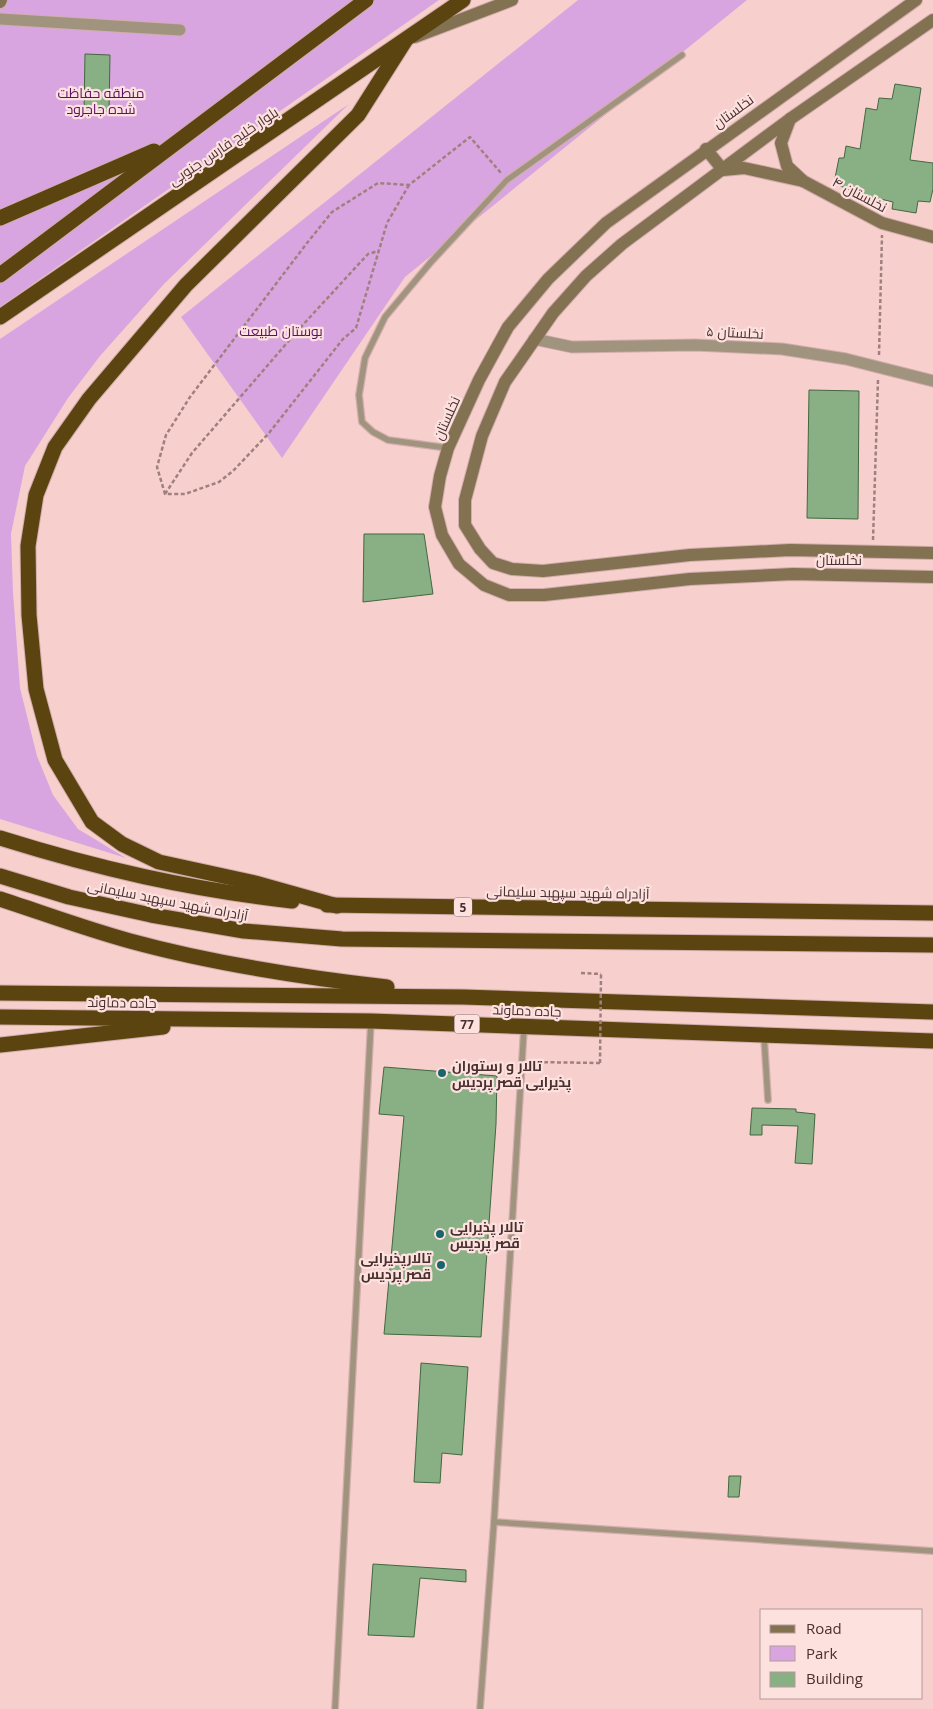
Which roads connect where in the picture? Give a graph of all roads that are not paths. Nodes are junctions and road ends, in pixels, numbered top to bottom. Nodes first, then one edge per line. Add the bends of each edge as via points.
1 (366, 0) edge
2 (463, 0) edge
3 (512, 0) edge
4 (916, 0) edge
5 (0, 20) edge
6 (933, 20) edge
7 (180, 30) dead end
8 (405, 41) junction
9 (682, 55) dead end
10 (790, 119) junction
11 (176, 141) junction
12 (706, 149) junction
13 (723, 170) junction
14 (804, 181) junction
15 (0, 218) edge
16 (933, 237) edge
17 (0, 275) edge
18 (0, 317) edge
19 (534, 339) junction
20 (933, 381) edge
21 (448, 448) junction
22 (933, 553) edge
23 (933, 577) edge
24 (0, 838) edge
25 (0, 876) edge
26 (0, 899) edge
27 (337, 906) junction
28 (933, 913) edge
29 (933, 945) edge
30 (0, 993) edge
31 (462, 997) junction
32 (933, 1012) edge
33 (0, 1017) edge
34 (224, 1020) junction
35 (371, 1022) junction
36 (524, 1026) junction
37 (764, 1036) junction
38 (933, 1041) edge
39 (0, 1045) edge
40 (768, 1100) dead end
41 (494, 1522) junction
42 (933, 1551) edge
43 (335, 1709) edge
44 (480, 1709) edge

1 - 11 highway, بلوار خلیج فارس جنوبی
2 - 8 highway, بلوار خلیج فارس جنوبی
3 - 8 street
4 - 12 street, نخلستان
5 - 7 street
6 - 10 street, نخلستان
8 - 18 highway, بلوار خلیج فارس جنوبی
8 - 27 highway via 358,115 186,285 89,399 55,447 36,495 28,546 29,615 36,689 55,760 92,822 122,844 159,862 255,883
9 - 21 lane via 508,180 431,262 385,317 365,358 359,394 362,422 388,440
10 - 13 street, نخلستان
10 - 14 street via 781,143 787,166
11 - 15 highway
11 - 17 highway, بلوار خلیج فارس جنوبی
12 - 13 street
12 - 21 street, نخلستان via 606,223 548,279 508,327
13 - 14 street via 744,168
13 - 19 street, نخلستان via 622,244 586,276 552,313
14 - 16 street, نخلستان ۴ via 882,223
19 - 20 street, نخلستان ۵ via 572,347 695,345 782,349 846,359
19 - 22 street, نخلستان via 505,382 482,436 465,500 465,525 492,563 512,570 543,571 690,555 790,550
21 - 23 street, نخلستان via 435,507 442,535 459,564 484,585 509,595 544,595 690,579 793,574
24 - 27 highway, آزادراه شهید سپهبد سلیمانی / 5 via 74,862 154,881
25 - 29 highway, آزادراه شهید سپهبد سلیمانی via 69,897 151,916 244,932 342,939
26 - 31 highway via 129,941 214,961 308,978
27 - 28 highway, آزادراه شهید سپهبد سلیمانی / 5
30 - 31 highway, جاده دماوند / 77
31 - 32 highway, جاده دماوند / 77
33 - 34 highway, جاده دماوند / 77
34 - 35 highway, جاده دماوند / 77
34 - 39 highway
35 - 36 highway, جاده دماوند / 77
35 - 43 lane
36 - 37 highway, جاده دماوند / 77
36 - 41 lane
37 - 38 highway, جاده دماوند / 77
37 - 40 lane
41 - 42 lane
41 - 44 lane

